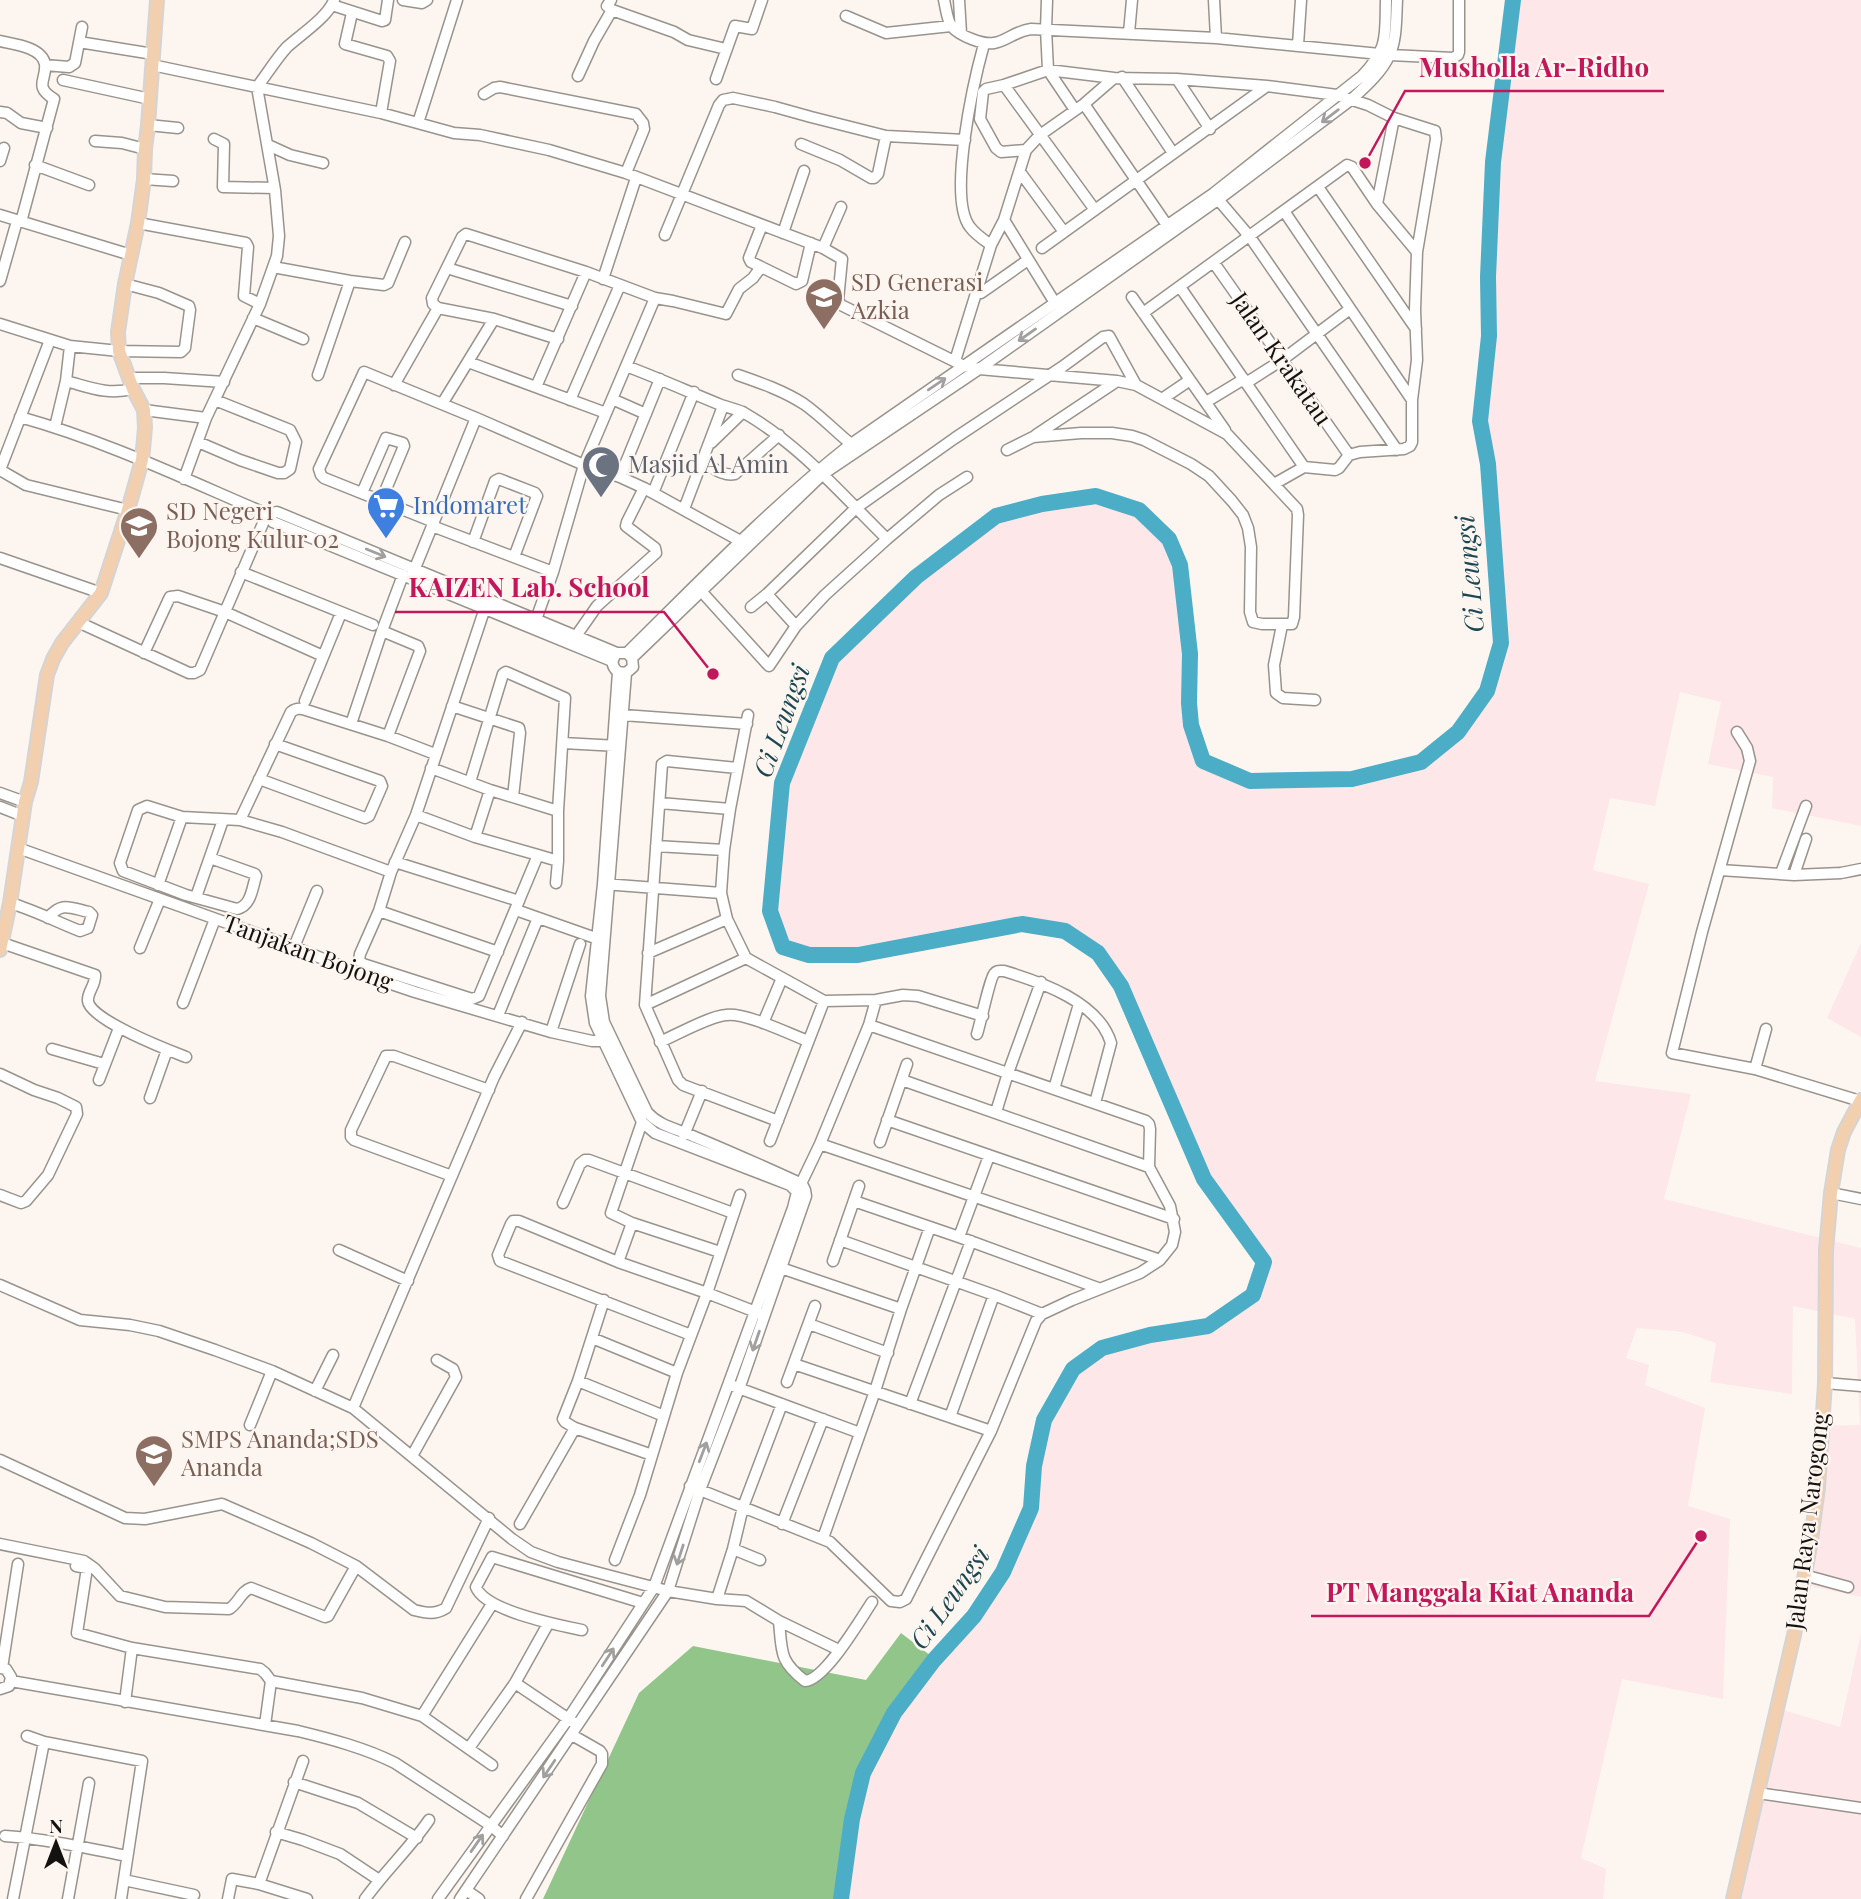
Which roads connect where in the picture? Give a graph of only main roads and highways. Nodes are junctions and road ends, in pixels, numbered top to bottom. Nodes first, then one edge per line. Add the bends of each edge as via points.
1 (157, 0) edge
2 (6, 908) edge
3 (1, 946) edge
4 (1861, 1100) edge
5 (1733, 1899) edge

1 - 2 main road via 144,179 119,319 119,351 144,410 142,460 101,593 53,659 47,675
2 - 3 main road
4 - 5 main road, Jalan Raya Narogong via 1844,1132 1830,1193 1818,1488 1794,1635

